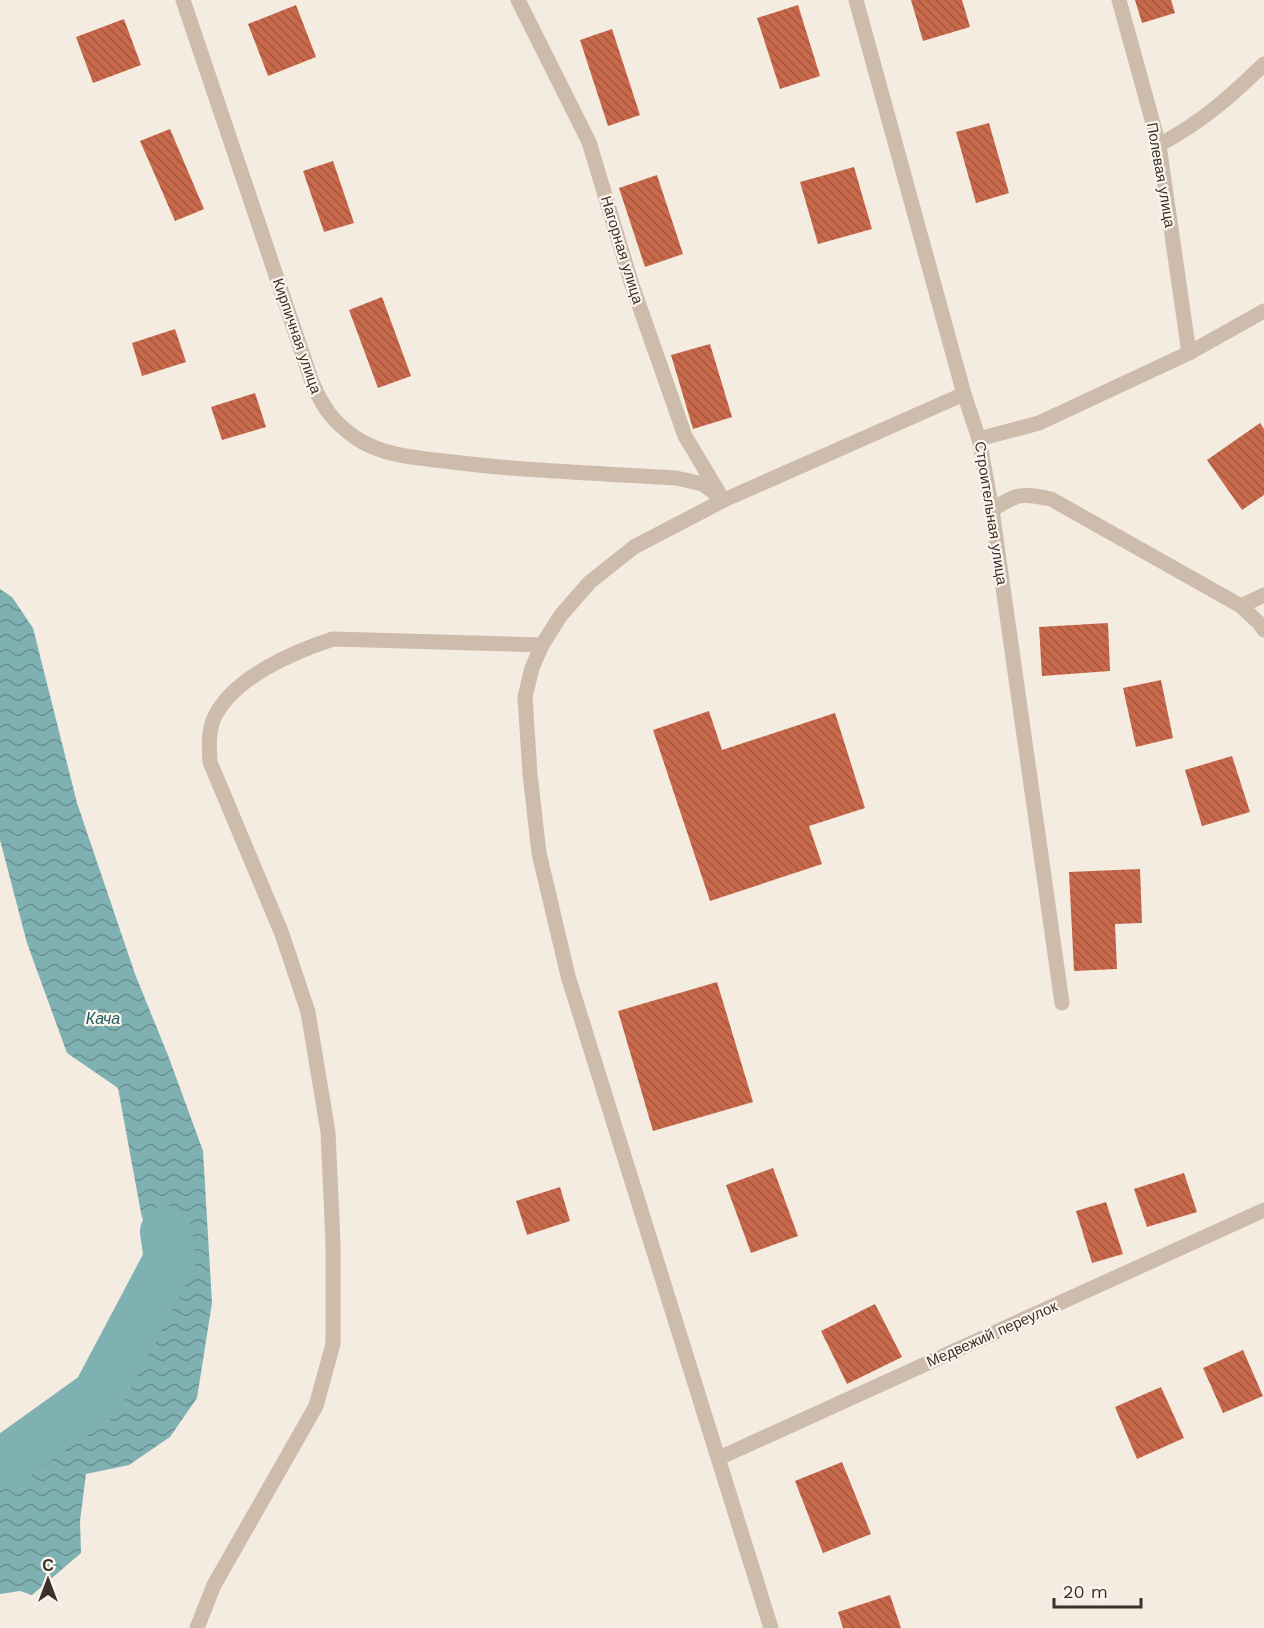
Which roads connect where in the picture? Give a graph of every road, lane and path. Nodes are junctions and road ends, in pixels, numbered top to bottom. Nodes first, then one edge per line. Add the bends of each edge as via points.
1 (183, 0) edge
2 (518, 0) edge
3 (856, 0) edge
4 (1119, 0) edge
5 (1264, 64) edge
6 (1159, 146) junction
7 (1264, 311) edge
8 (1189, 353) junction
9 (964, 394) junction
10 (979, 439) junction
11 (724, 500) junction
12 (992, 510) junction
13 (1264, 595) edge
14 (1241, 606) junction
15 (1264, 630) edge
16 (542, 645) junction
17 (1062, 1003) dead end
18 (1264, 1210) edge
19 (719, 1458) junction
20 (197, 1628) edge
21 (771, 1628) edge

1 - 11 street, Кирпичная улица via 312,382 334,420 358,440 399,455 487,467 676,478 704,484
2 - 11 street, Нагорная улица via 589,142 632,285 685,436
3 - 9 street, Строительная улица
4 - 6 street, Полевая улица
5 - 6 street via 1221,105
6 - 8 street, Полевая улица
7 - 8 street
8 - 10 street via 1039,423
9 - 10 street, Строительная улица
9 - 11 street
10 - 12 street, Строительная улица
11 - 16 street via 634,547 590,582 561,615
12 - 14 street via 1013,496 1051,499
12 - 17 street, Строительная улица
13 - 14 street
14 - 15 street
16 - 19 street via 525,698 539,853 568,976
16 - 20 street via 333,639 306,648 254,676 228,698 214,717 210,762 282,934 308,1012 328,1132 333,1344 316,1406 214,1585
18 - 19 street, Медвежий переулок
19 - 21 street

